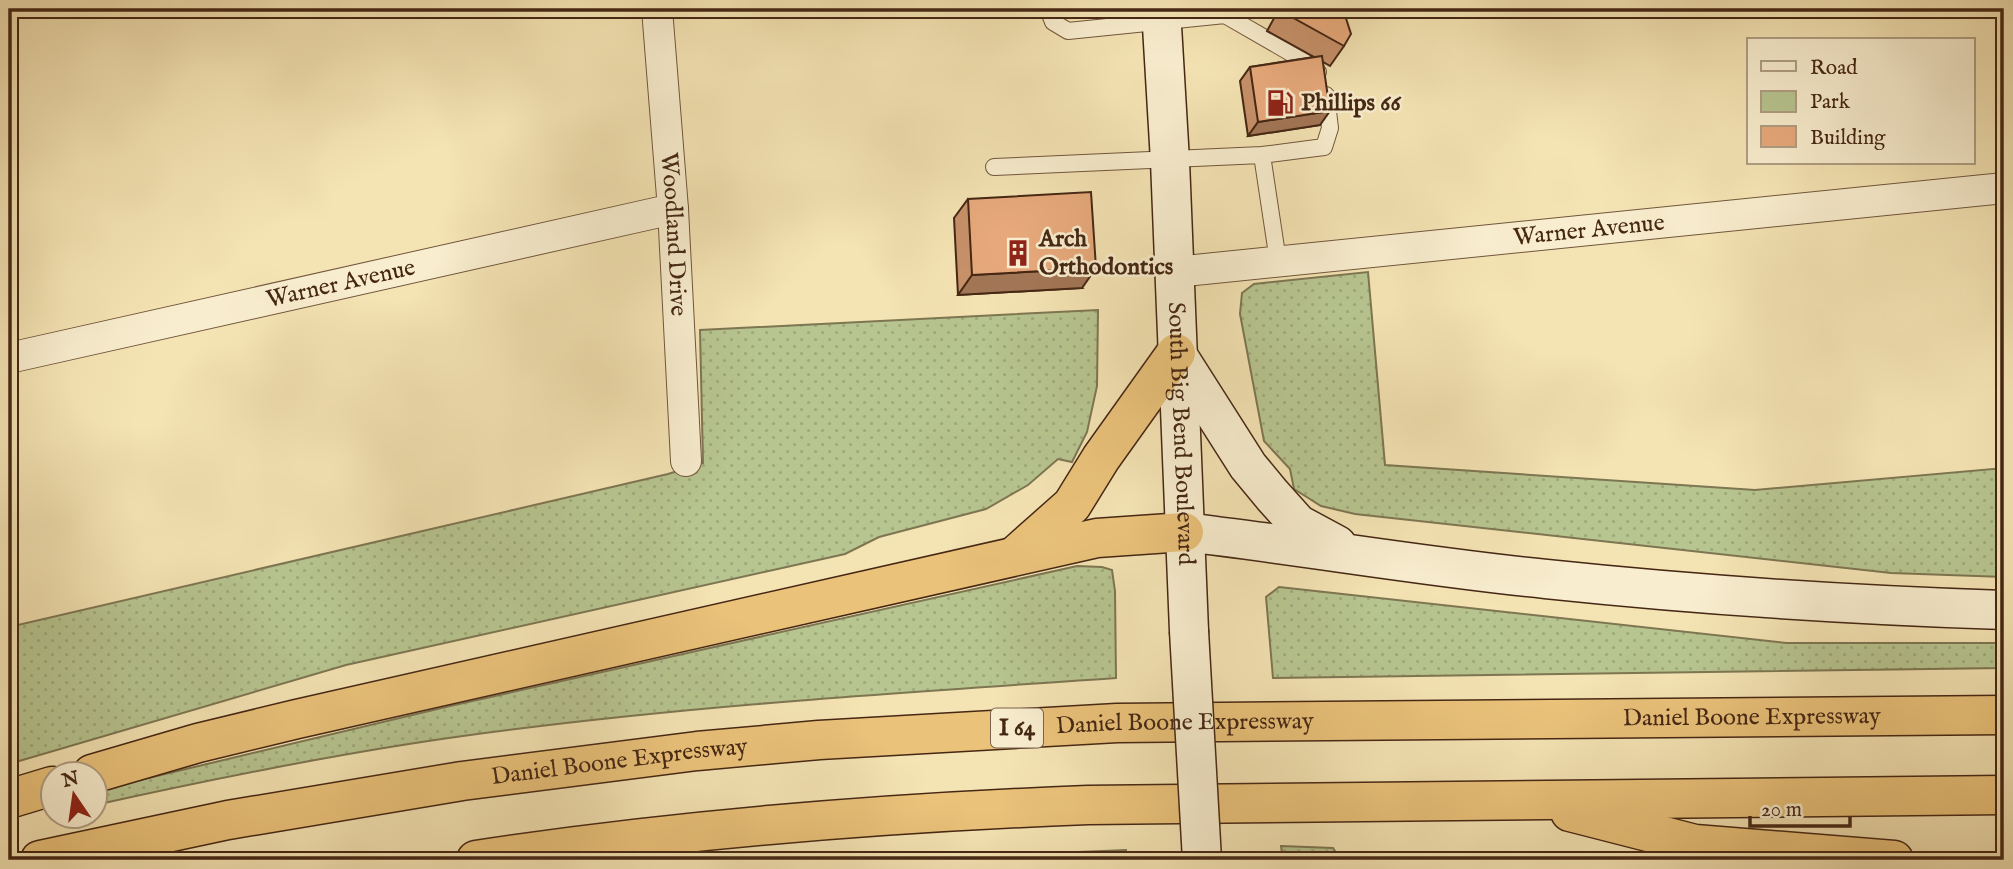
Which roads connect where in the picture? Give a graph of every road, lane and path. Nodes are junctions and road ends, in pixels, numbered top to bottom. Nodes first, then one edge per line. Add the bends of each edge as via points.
1 (657, 9) edge
2 (1048, 9) edge
3 (1162, 15) edge
4 (1262, 155) junction
5 (1170, 160) junction
6 (994, 167) dead end
7 (2004, 188) edge
8 (673, 209) junction
9 (1278, 261) junction
10 (1175, 272) junction
11 (1176, 354) junction
12 (9, 358) edge
13 (686, 461) dead end
14 (1184, 532) junction
15 (1354, 554) junction
16 (1014, 556) junction
17 (2004, 610) edge
18 (2004, 715) edge
19 (108, 770) edge
20 (38, 790) edge
21 (2004, 795) edge
22 (9, 799) edge
23 (1517, 799) junction
24 (40, 860) edge
25 (476, 860) edge
26 (1202, 860) edge
27 (1894, 860) edge

1 - 8 street, Woodland Drive
2 - 3 lane via 1053,22 1068,31
3 - 4 lane via 1225,15 1323,75 1330,128 1324,147
3 - 5 main road, South Big Bend Boulevard
4 - 5 lane
4 - 9 lane
5 - 6 lane
5 - 10 main road, South Big Bend Boulevard
7 - 9 street, Warner Avenue
8 - 12 street, Warner Avenue
8 - 13 street, Woodland Drive
9 - 10 street, Warner Avenue
10 - 11 main road, South Big Bend Boulevard
11 - 14 main road, South Big Bend Boulevard
11 - 15 main road via 1248,466 1298,524
11 - 16 highway via 1072,505
14 - 15 main road
14 - 16 highway via 1097,538
14 - 26 main road, South Big Bend Boulevard, bridge
15 - 17 main road via 1680,592
16 - 19 highway via 297,719
18 - 24 highway, Daniel Boone Expressway / I 64 via 1117,723 819,740 596,762 462,781 228,820
20 - 22 highway
21 - 23 highway
23 - 25 highway via 968,810 728,829
23 - 27 highway via 1695,844

